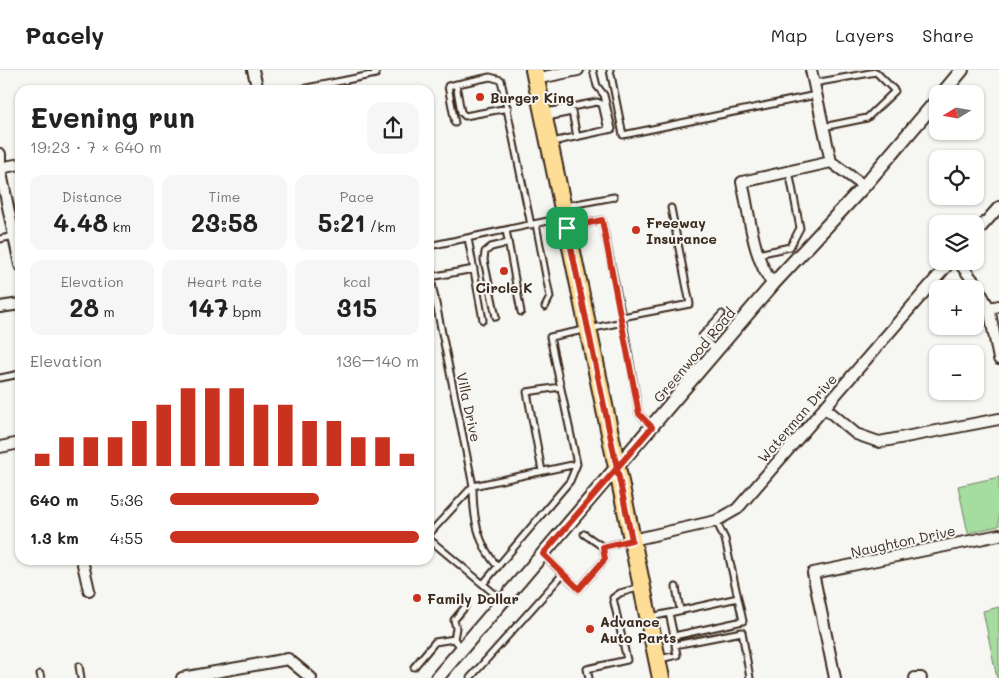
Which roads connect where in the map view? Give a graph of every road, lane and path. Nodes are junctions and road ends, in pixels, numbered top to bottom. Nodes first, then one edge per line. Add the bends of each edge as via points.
1 (253, 70) edge
2 (375, 70) edge
3 (578, 70) edge
4 (593, 70) edge
5 (610, 70) edge
6 (811, 70) edge
7 (962, 70) edge
8 (534, 74) edge
9 (814, 83) junction
10 (456, 84) junction
11 (257, 85) edge
12 (322, 85) edge
13 (950, 85) edge
14 (816, 95) junction
15 (508, 108) junction
16 (929, 110) edge
17 (543, 115) junction
18 (455, 123) dead end
19 (823, 127) junction
20 (608, 130) junction
21 (577, 137) junction
22 (549, 143) junction
23 (0, 154) edge
24 (831, 162) junction
25 (15, 165) edge
26 (0, 167) edge
27 (789, 172) junction
28 (864, 186) junction
29 (614, 197) dead end
30 (999, 206) edge
31 (671, 208) dead end
32 (565, 218) junction
33 (533, 224) junction
34 (984, 224) edge
35 (506, 230) junction
36 (14, 236) junction
37 (468, 238) junction
38 (0, 239) edge
39 (15, 241) edge
40 (508, 243) junction
41 (434, 245) edge
42 (758, 254) junction
43 (474, 269) junction
44 (943, 270) edge
45 (965, 270) edge
46 (434, 277) edge
47 (773, 284) junction
48 (434, 297) edge
49 (15, 305) edge
50 (0, 307) edge
51 (545, 307) dead end
52 (994, 307) edge
53 (521, 312) dead end
54 (722, 314) dead end
55 (496, 317) dead end
56 (622, 319) junction
57 (483, 320) dead end
58 (588, 329) junction
59 (716, 352) junction
60 (999, 359) edge
61 (15, 375) edge
62 (0, 378) edge
63 (560, 387) junction
64 (824, 407) junction
65 (999, 419) edge
66 (652, 427) junction
67 (15, 444) edge
68 (0, 447) edge
69 (577, 464) junction
70 (617, 468) junction
71 (542, 471) junction
72 (473, 486) junction
73 (716, 521) junction
74 (434, 529) edge
75 (584, 534) dead end
76 (999, 535) edge
77 (632, 540) junction
78 (434, 542) edge
79 (603, 547) junction
80 (543, 554) junction
81 (83, 565) edge
82 (498, 567) junction
83 (563, 574) junction
84 (483, 584) junction
85 (642, 587) junction
86 (676, 587) dead end
87 (89, 590) dead end
88 (738, 598) junction
89 (503, 601) junction
90 (465, 607) dead end
91 (680, 610) junction
92 (669, 613) junction
93 (648, 618) junction
94 (458, 644) junction
95 (657, 660) junction
96 (79, 666) dead end
97 (414, 667) dead end
98 (80, 678) edge
99 (182, 678) edge
100 (311, 678) edge
101 (436, 678) edge
102 (470, 678) edge
103 (589, 678) edge
104 (661, 678) edge
105 (750, 678) edge
106 (835, 678) edge

1 - 11 street
2 - 12 lane via 376,74
3 - 8 street
4 - 20 lane via 597,86 604,95 612,129
5 - 14 lane via 623,135
6 - 9 street
7 - 13 street
8 - 17 main road
9 - 14 street
9 - 19 lane via 876,72 895,91 867,118
10 - 15 lane via 490,77 501,80
10 - 15 lane via 465,116
10 - 18 lane via 448,86
14 - 19 street
15 - 33 lane
16 - 28 street, Greenwood Road
17 - 20 lane via 597,102 602,104
17 - 21 lane via 572,112
17 - 22 main road
19 - 24 street
20 - 21 lane
21 - 22 lane
22 - 32 main road
23 - 26 street
24 - 27 street
24 - 28 street
25 - 26 street
26 - 36 street
27 - 42 lane via 800,228 790,247
27 - 42 street via 742,182
28 - 47 street, Greenwood Road
29 - 32 lane
30 - 34 street
31 - 56 lane via 690,304
32 - 33 lane
32 - 56 lane via 602,220
32 - 58 main road
33 - 35 lane
33 - 51 lane via 550,297
35 - 37 lane
35 - 40 lane
36 - 38 lane
36 - 39 street
37 - 41 lane
37 - 43 lane
40 - 53 lane
40 - 55 lane via 485,252
42 - 47 street via 764,273
43 - 46 lane
43 - 57 lane
44 - 64 street, Waterman Drive
45 - 52 street
47 - 59 street, Greenwood Road
48 - 72 lane, Villa Drive
49 - 50 street
52 - 60 street
54 - 59 lane via 702,336
56 - 58 lane
56 - 66 lane via 639,414
58 - 63 lane via 550,337
58 - 70 main road
59 - 66 street, Greenwood Road
61 - 62 lane
63 - 69 lane
63 - 71 lane via 527,392
64 - 65 street via 856,434 879,442
64 - 73 street, Waterman Drive via 736,509
66 - 70 street, Greenwood Road
67 - 68 street
69 - 71 lane
69 - 82 lane via 570,481
70 - 77 main road
70 - 80 street, Greenwood Road
71 - 72 lane
72 - 74 lane
72 - 82 lane, Villa Drive via 473,506 480,541 487,556
73 - 77 street, Waterman Drive
73 - 88 lane via 725,539
75 - 79 lane
76 - 106 street, Naughton Drive via 813,573
77 - 79 lane
77 - 85 main road
78 - 84 lane
79 - 83 lane via 605,559 579,589
80 - 83 lane
80 - 89 street, Greenwood Road
81 - 87 street
82 - 84 lane
83 - 102 lane
84 - 89 lane
85 - 93 main road
85 - 103 lane via 613,598 627,660 587,669
86 - 91 lane
88 - 91 lane
88 - 92 lane via 743,621 674,636
89 - 94 street, Greenwood Road
90 - 94 lane via 454,620
91 - 92 lane
92 - 93 lane
93 - 95 main road
94 - 97 lane via 435,642
94 - 101 street, Greenwood Road
95 - 104 main road
95 - 105 lane via 677,655 675,645 742,632
96 - 98 lane
99 - 100 street via 288,659

